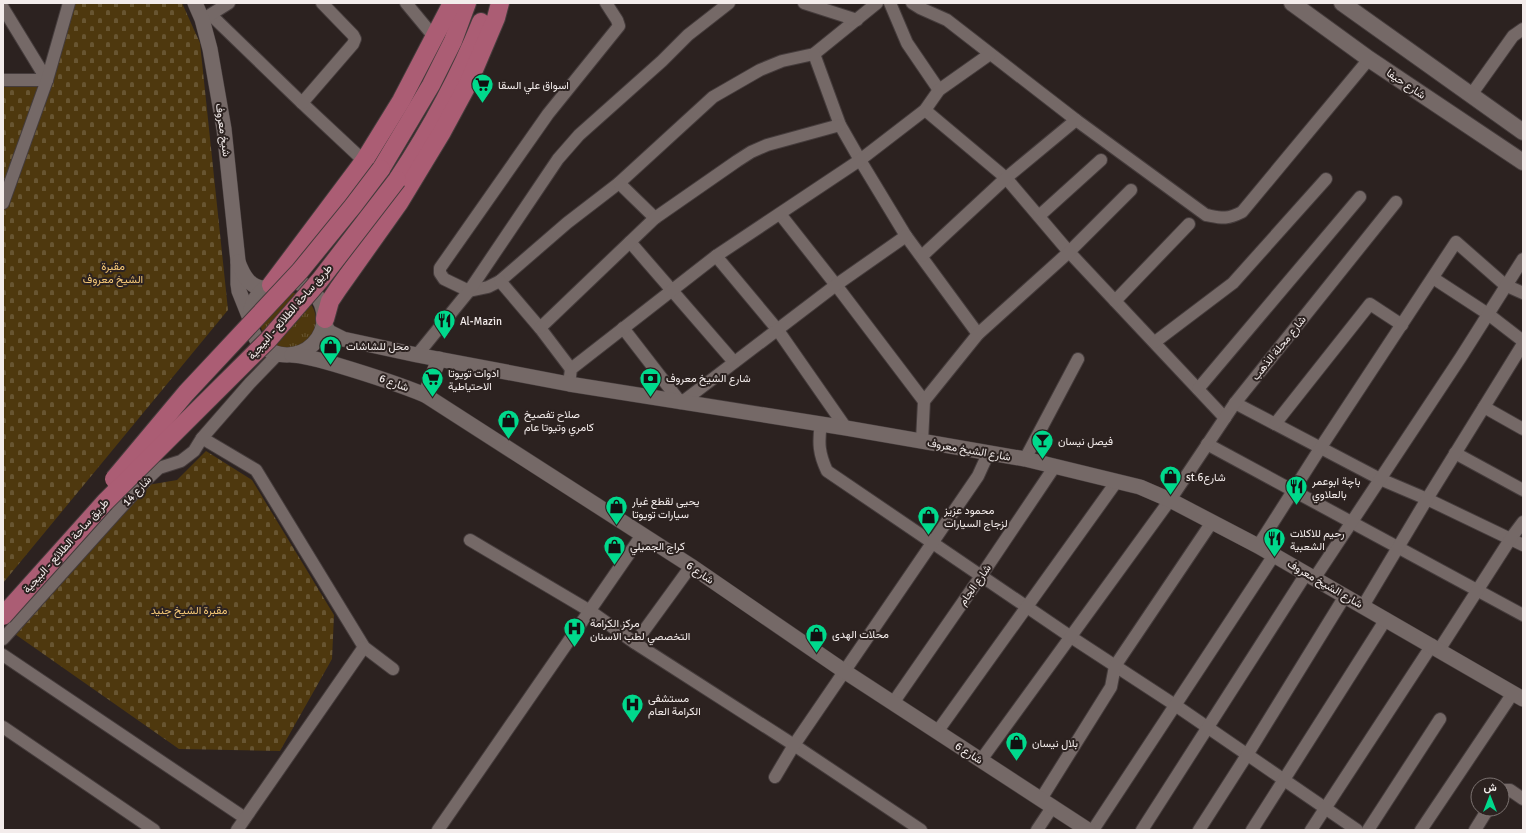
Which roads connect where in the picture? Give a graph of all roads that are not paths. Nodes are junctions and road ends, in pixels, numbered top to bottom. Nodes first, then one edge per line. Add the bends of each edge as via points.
1 (69, 3) edge
2 (195, 3) edge
3 (229, 3) edge
4 (322, 3) edge
5 (406, 3) edge
6 (452, 3) edge
7 (467, 3) edge
8 (488, 3) edge
9 (500, 3) edge
10 (606, 3) edge
11 (729, 3) edge
12 (804, 3) edge
13 (877, 3) edge
14 (890, 3) edge
15 (912, 3) edge
16 (1292, 3) edge
17 (1342, 3) edge
18 (3, 8) edge
19 (207, 17) junction
20 (857, 20) junction
21 (1523, 29) edge
22 (435, 38) junction
23 (814, 54) junction
24 (990, 54) junction
25 (1369, 59) junction
26 (3, 80) edge
27 (47, 80) junction
28 (939, 90) junction
29 (1471, 95) junction
30 (302, 103) junction
31 (925, 110) junction
32 (1076, 120) junction
33 (840, 125) junction
34 (1523, 132) edge
35 (860, 160) junction
36 (1101, 160) dead end
37 (364, 161) junction
38 (1523, 162) edge
39 (1006, 178) junction
40 (1326, 179) dead end
41 (619, 182) junction
42 (1131, 190) dead end
43 (1360, 197) dead end
44 (1396, 202) dead end
45 (3, 204) edge
46 (780, 214) junction
47 (1039, 216) junction
48 (655, 218) junction
49 (1189, 224) dead end
50 (906, 236) junction
51 (630, 242) junction
52 (1069, 252) junction
53 (716, 256) junction
54 (922, 256) junction
55 (1523, 259) edge
56 (238, 261) junction
57 (1433, 278) junction
58 (500, 281) junction
59 (836, 285) junction
60 (1505, 285) junction
61 (268, 286) junction
62 (673, 290) junction
63 (469, 291) junction
64 (1523, 293) edge
65 (1115, 301) junction
66 (1488, 314) junction
67 (251, 320) junction
68 (324, 321) junction
69 (1402, 325) junction
70 (540, 328) junction
71 (623, 328) junction
72 (777, 329) junction
73 (978, 334) junction
74 (1523, 341) edge
75 (1155, 342) junction
76 (1523, 344) edge
77 (285, 354) junction
78 (417, 355) junction
79 (439, 359) junction
80 (1078, 359) dead end
81 (734, 362) junction
82 (571, 369) junction
83 (569, 384) junction
84 (1198, 389) junction
85 (425, 396) junction
86 (924, 401) junction
87 (681, 402) junction
88 (1235, 403) junction
89 (1484, 407) junction
90 (1225, 418) junction
91 (820, 424) junction
92 (1275, 424) junction
93 (846, 428) junction
94 (1523, 429) edge
95 (202, 438) junction
96 (922, 441) junction
97 (1207, 444) junction
98 (1321, 447) junction
99 (1455, 453) junction
100 (988, 454) junction
101 (1025, 459) junction
102 (1055, 466) junction
103 (1380, 479) junction
104 (1117, 481) junction
105 (1293, 490) junction
106 (1523, 490) edge
107 (1427, 499) junction
108 (1170, 500) junction
109 (1212, 522) junction
110 (1523, 522) edge
111 (1351, 523) junction
112 (642, 535) junction
113 (1511, 538) junction
114 (470, 540) dead end
115 (932, 543) junction
116 (1523, 545) edge
117 (1258, 546) junction
118 (1398, 547) junction
119 (1274, 555) junction
120 (690, 566) junction
121 (981, 576) junction
122 (1310, 577) junction
123 (1478, 591) junction
124 (1345, 596) junction
125 (1363, 606) junction
126 (1027, 607) junction
127 (590, 611) junction
128 (3, 614) edge
129 (1523, 615) edge
130 (1386, 619) junction
131 (1072, 637) junction
132 (3, 639) edge
133 (635, 643) junction
134 (364, 647) junction
135 (1436, 648) junction
136 (3, 655) edge
137 (1115, 666) junction
138 (393, 669) dead end
139 (844, 671) junction
140 (1518, 696) edge
141 (893, 703) junction
142 (1175, 705) junction
143 (1440, 720) dead end
144 (3, 727) edge
145 (1209, 728) junction
146 (937, 732) junction
147 (794, 745) junction
148 (1247, 755) junction
149 (981, 760) junction
150 (775, 777) dead end
151 (1283, 780) junction
152 (1510, 790) edge
153 (1523, 799) edge
154 (1047, 802) junction
155 (1325, 808) junction
156 (1483, 817) edge
157 (245, 818) junction
158 (154, 830) edge
159 (237, 830) edge
160 (438, 830) edge
161 (921, 830) edge
162 (1037, 830) edge
163 (1088, 830) edge
164 (1093, 830) edge
165 (1142, 830) edge
166 (1199, 830) edge
167 (1252, 830) edge
168 (1311, 830) edge
169 (1357, 830) edge
170 (1368, 830) edge
171 (1421, 830) edge
172 (1475, 830) edge

1 - 27 street
2 - 19 street, شیخ معروف
3 - 19 street
4 - 30 street via 355,39
5 - 22 street
6 - 22 main road
7 - 128 main road, طريق ساحة الطلائع - البيجية, bridge via 453,41 431,85 381,169 300,272 175,405
8 - 128 main road, طريق ساحة الطلائع - البيجية, bridge via 453,83 420,144 397,180 320,280 268,340 105,502
9 - 68 main road via 468,84 442,132 399,203 330,301
10 - 63 street via 617,20 619,26 616,32 548,114 440,268 440,274 444,279
11 - 63 street via 688,35 579,135 558,159
12 - 20 street
13 - 20 street
14 - 28 street via 907,43
15 - 24 street via 947,20
16 - 25 main road, شارع حيفا
17 - 29 main road
18 - 27 street
19 - 30 street
19 - 56 street, شیخ معروف via 224,129
20 - 23 street
21 - 29 street via 1513,36
22 - 37 main road via 402,101
23 - 33 street
23 - 41 street via 782,61 760,70 713,97
24 - 28 street
24 - 32 street
25 - 32 street via 1242,212 1230,218 1206,215
25 - 38 main road, شارع حيفا
26 - 27 street
27 - 45 street
28 - 31 street
29 - 34 main road
30 - 37 street
31 - 35 street
31 - 39 street
32 - 39 street
33 - 35 street
33 - 48 street via 752,152
35 - 46 street
35 - 50 street
36 - 47 street
37 - 61 main road
39 - 47 street
39 - 54 street
40 - 75 street via 1233,284
41 - 48 street
41 - 58 street
42 - 52 street
43 - 84 street
44 - 88 street, شارع محلة الذهب
46 - 53 street
46 - 59 street
47 - 52 street
48 - 51 street
49 - 65 street
50 - 54 street
50 - 59 street
51 - 62 street
51 - 70 street
52 - 65 street
52 - 73 street
53 - 62 street
53 - 72 street
54 - 73 street
55 - 60 street
56 - 61 street via 247,280 253,286
56 - 67 street via 239,291
57 - 60 street via 1456,242
57 - 66 street
57 - 69 street
58 - 63 street via 488,287
58 - 70 street
59 - 72 street
59 - 86 street
60 - 64 street
60 - 66 street
61 - 67 street via 254,302
61 - 68 street via 291,281 311,289 323,307
62 - 71 street
62 - 81 street
63 - 78 street
65 - 75 street
66 - 74 street
66 - 103 street
67 - 77 street via 257,340 266,349
68 - 77 street via 317,341 310,348 302,352
68 - 78 street, شارع الشيخ معروف via 329,332 343,339
69 - 92 street via 1370,304
69 - 98 street
70 - 82 street
71 - 82 street
71 - 87 street
72 - 81 street
72 - 93 street
73 - 86 street
75 - 84 street
76 - 89 street
77 - 85 street, شارع 6 via 311,358 362,372
77 - 95 street, شارع 14 via 250,384
78 - 79 street, شارع الشيخ معروف
79 - 83 street, شارع الشيخ معروف
79 - 85 street
80 - 101 street
81 - 87 street
82 - 83 street
83 - 87 street, شارع الشيخ معروف
84 - 90 street
85 - 112 street, شارع 6
86 - 96 street
87 - 91 street, شارع الشيخ معروف
88 - 90 street, شارع محلة الذهب
88 - 92 street
89 - 94 street
89 - 99 street
90 - 97 street, شارع محلة الذهب
91 - 93 street, شارع الشيخ معروف
91 - 115 street via 818,440 821,458 827,471
92 - 98 street
93 - 96 street, شارع الشيخ معروف
95 - 132 street, شارع 14 via 194,451 181,461 159,468 144,482
95 - 134 street via 256,470
96 - 100 street, شارع الشيخ معروف
97 - 105 street
97 - 108 street, شارع محلة الذهب
98 - 103 street
98 - 105 street
99 - 106 street
99 - 107 street
100 - 101 street, شارع الشيخ معروف
100 - 115 street via 978,476
101 - 102 street, شارع الشيخ معروف
102 - 104 street, شارع الشيخ معروف
102 - 121 street, شارع الجام
103 - 107 street
103 - 111 street
104 - 108 street, شارع الشيخ معروف via 1140,487
104 - 126 street
105 - 111 street
105 - 117 street
107 - 113 street
107 - 118 street
108 - 109 street, شارع الشيخ معروف
108 - 131 street, شارع محلة الذهب
109 - 117 street, شارع الشيخ معروف
109 - 137 street
110 - 113 street
111 - 118 street
111 - 122 street
112 - 120 street, شارع 6
112 - 127 street
113 - 116 street
113 - 123 street
114 - 127 street
115 - 121 street
115 - 139 street
117 - 119 street, شارع الشيخ معروف
118 - 123 street
118 - 125 street
119 - 122 street, شارع الشيخ معروف
119 - 142 street
120 - 133 street
120 - 139 street, شارع 6
121 - 126 street
121 - 141 street, شارع الجام
122 - 124 street, شارع الشيخ معروف
122 - 145 street
123 - 129 street
123 - 135 street
124 - 125 street, شارع الشيخ معروف
124 - 148 street
125 - 130 street, شارع الشيخ معروف
126 - 131 street
126 - 146 street
127 - 133 street
127 - 160 street
130 - 135 street, شارع الشيخ معروف
130 - 151 street
131 - 137 street
131 - 149 street, شارع محلة الذهب
133 - 147 street
134 - 138 street
134 - 157 street
135 - 140 street, شارع الشيخ معروف
135 - 155 street
136 - 157 street
137 - 142 street
137 - 154 street via 1111,687
139 - 141 street, شارع 6
139 - 147 street
140 - 171 street
141 - 146 street, شارع 6
142 - 145 street
142 - 164 street
143 - 170 street
144 - 158 street
145 - 148 street
145 - 165 street
146 - 149 street, شارع 6
147 - 150 street
147 - 161 street
148 - 151 street
148 - 166 street
149 - 154 street, شارع 6
151 - 155 street
151 - 167 street
152 - 153 street
154 - 162 street
154 - 163 street, شارع 6
155 - 168 street
155 - 169 street
156 - 172 street
157 - 159 street

